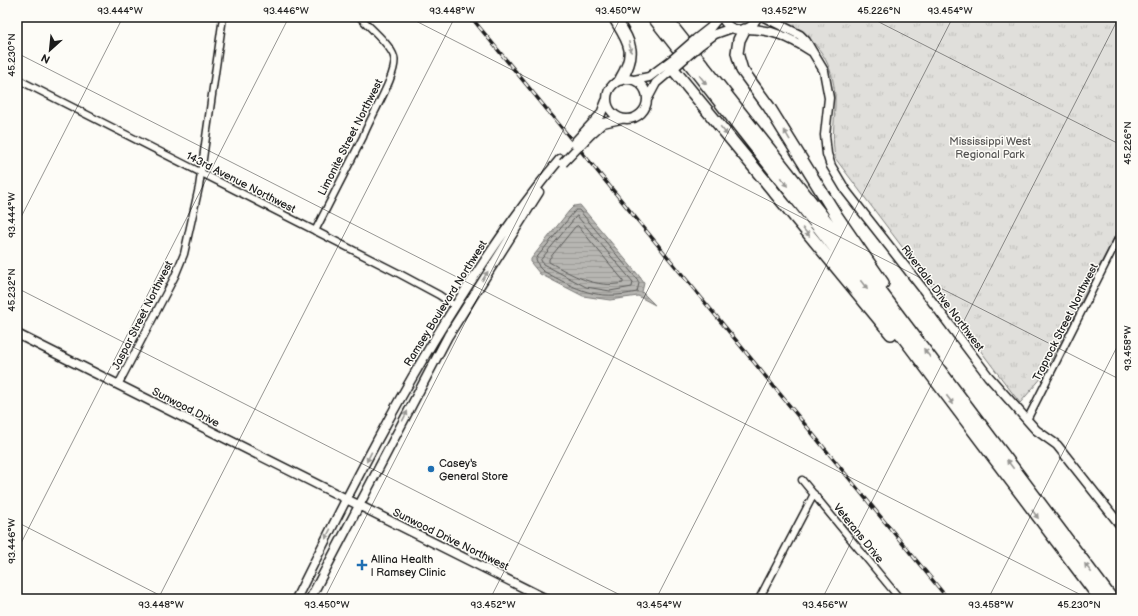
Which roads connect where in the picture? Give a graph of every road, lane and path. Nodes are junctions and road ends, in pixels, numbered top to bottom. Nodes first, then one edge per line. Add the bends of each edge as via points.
1 (223, 17) edge
2 (360, 17) edge
3 (614, 17) edge
4 (653, 17) edge
5 (665, 17) edge
6 (721, 17) edge
7 (758, 17) edge
8 (764, 17) edge
9 (732, 28) junction
10 (745, 29) junction
11 (698, 42) junction
12 (814, 53) junction
13 (674, 64) junction
14 (17, 79) edge
15 (621, 79) junction
16 (634, 80) junction
17 (647, 99) junction
18 (606, 101) junction
19 (621, 119) junction
20 (589, 132) junction
21 (562, 161) junction
22 (201, 172) junction
23 (315, 231) junction
24 (1121, 233) edge
25 (455, 306) junction
26 (17, 334) edge
27 (913, 334) junction
28 (936, 382) junction
29 (118, 385) junction
30 (1027, 420) junction
31 (802, 480) dead end
32 (814, 494) junction
33 (346, 499) junction
34 (358, 505) junction
35 (1121, 526) edge
36 (543, 598) edge
37 (296, 599) edge
38 (310, 599) edge
39 (759, 599) edge
40 (900, 599) edge
41 (1100, 599) edge
42 (1112, 599) edge

1 - 22 street, Jaspar Street Northwest
2 - 23 street, Limonite Street Northwest via 392,52 396,63 363,137
3 -> 15 highway via 631,50 630,61
4 -> 28 highway via 832,244
5 - 27 highway
6 - 9 street
6 - 11 street
7 - 10 street via 754,24
8 - 12 street, Riverdale Drive Northwest via 800,35
9 - 10 street, Riverdale Drive Northwest
9 - 11 street
10 - 12 street, Riverdale Drive Northwest via 781,34
27 -> 10 highway via 891,295 836,214 769,107 742,70 737,53 739,40
11 - 13 street, bridge
12 - 30 street, Riverdale Drive Northwest via 824,70 828,88 826,144 831,166 838,179 988,376
13 - 16 street via 648,78
13 - 17 street via 656,83
13 -> 28 highway via 891,333
14 - 22 street, 143rd Avenue Northwest
15 - 16 street
15 - 18 street via 610,87
16 - 17 street via 644,88
17 - 19 street via 645,109 638,116
18 - 19 street via 610,110
18 - 20 street, Ramsey Boulevard Northwest
19 - 20 street, Ramsey Boulevard Northwest via 604,123
20 - 21 street, Ramsey Boulevard Northwest, bridge
21 - 25 street, Ramsey Boulevard Northwest via 531,193
34 -> 21 street, Ramsey Boulevard Northwest via 421,384 464,309 524,214
22 - 23 street, 143rd Avenue Northwest
22 - 29 street, Jaspar Street Northwest via 184,254
23 - 25 street, 143rd Avenue Northwest via 432,291
24 - 30 street, Traprock Street Northwest
25 -> 33 street, Ramsey Boulevard Northwest via 424,354
26 - 29 street, Sunwood Drive
42 -> 27 highway
28 -> 41 highway
29 - 33 street, Sunwood Drive
30 - 35 street, Riverdale Drive Northwest via 1057,445
31 - 32 street, Veterans Drive
32 - 39 street
32 - 40 street, Veterans Drive
33 - 34 street, Sunwood Drive Northwest
33 -> 37 street, Ramsey Boulevard Northwest
34 - 36 street, Sunwood Drive Northwest
34 - 38 street, Ramsey Boulevard Northwest

